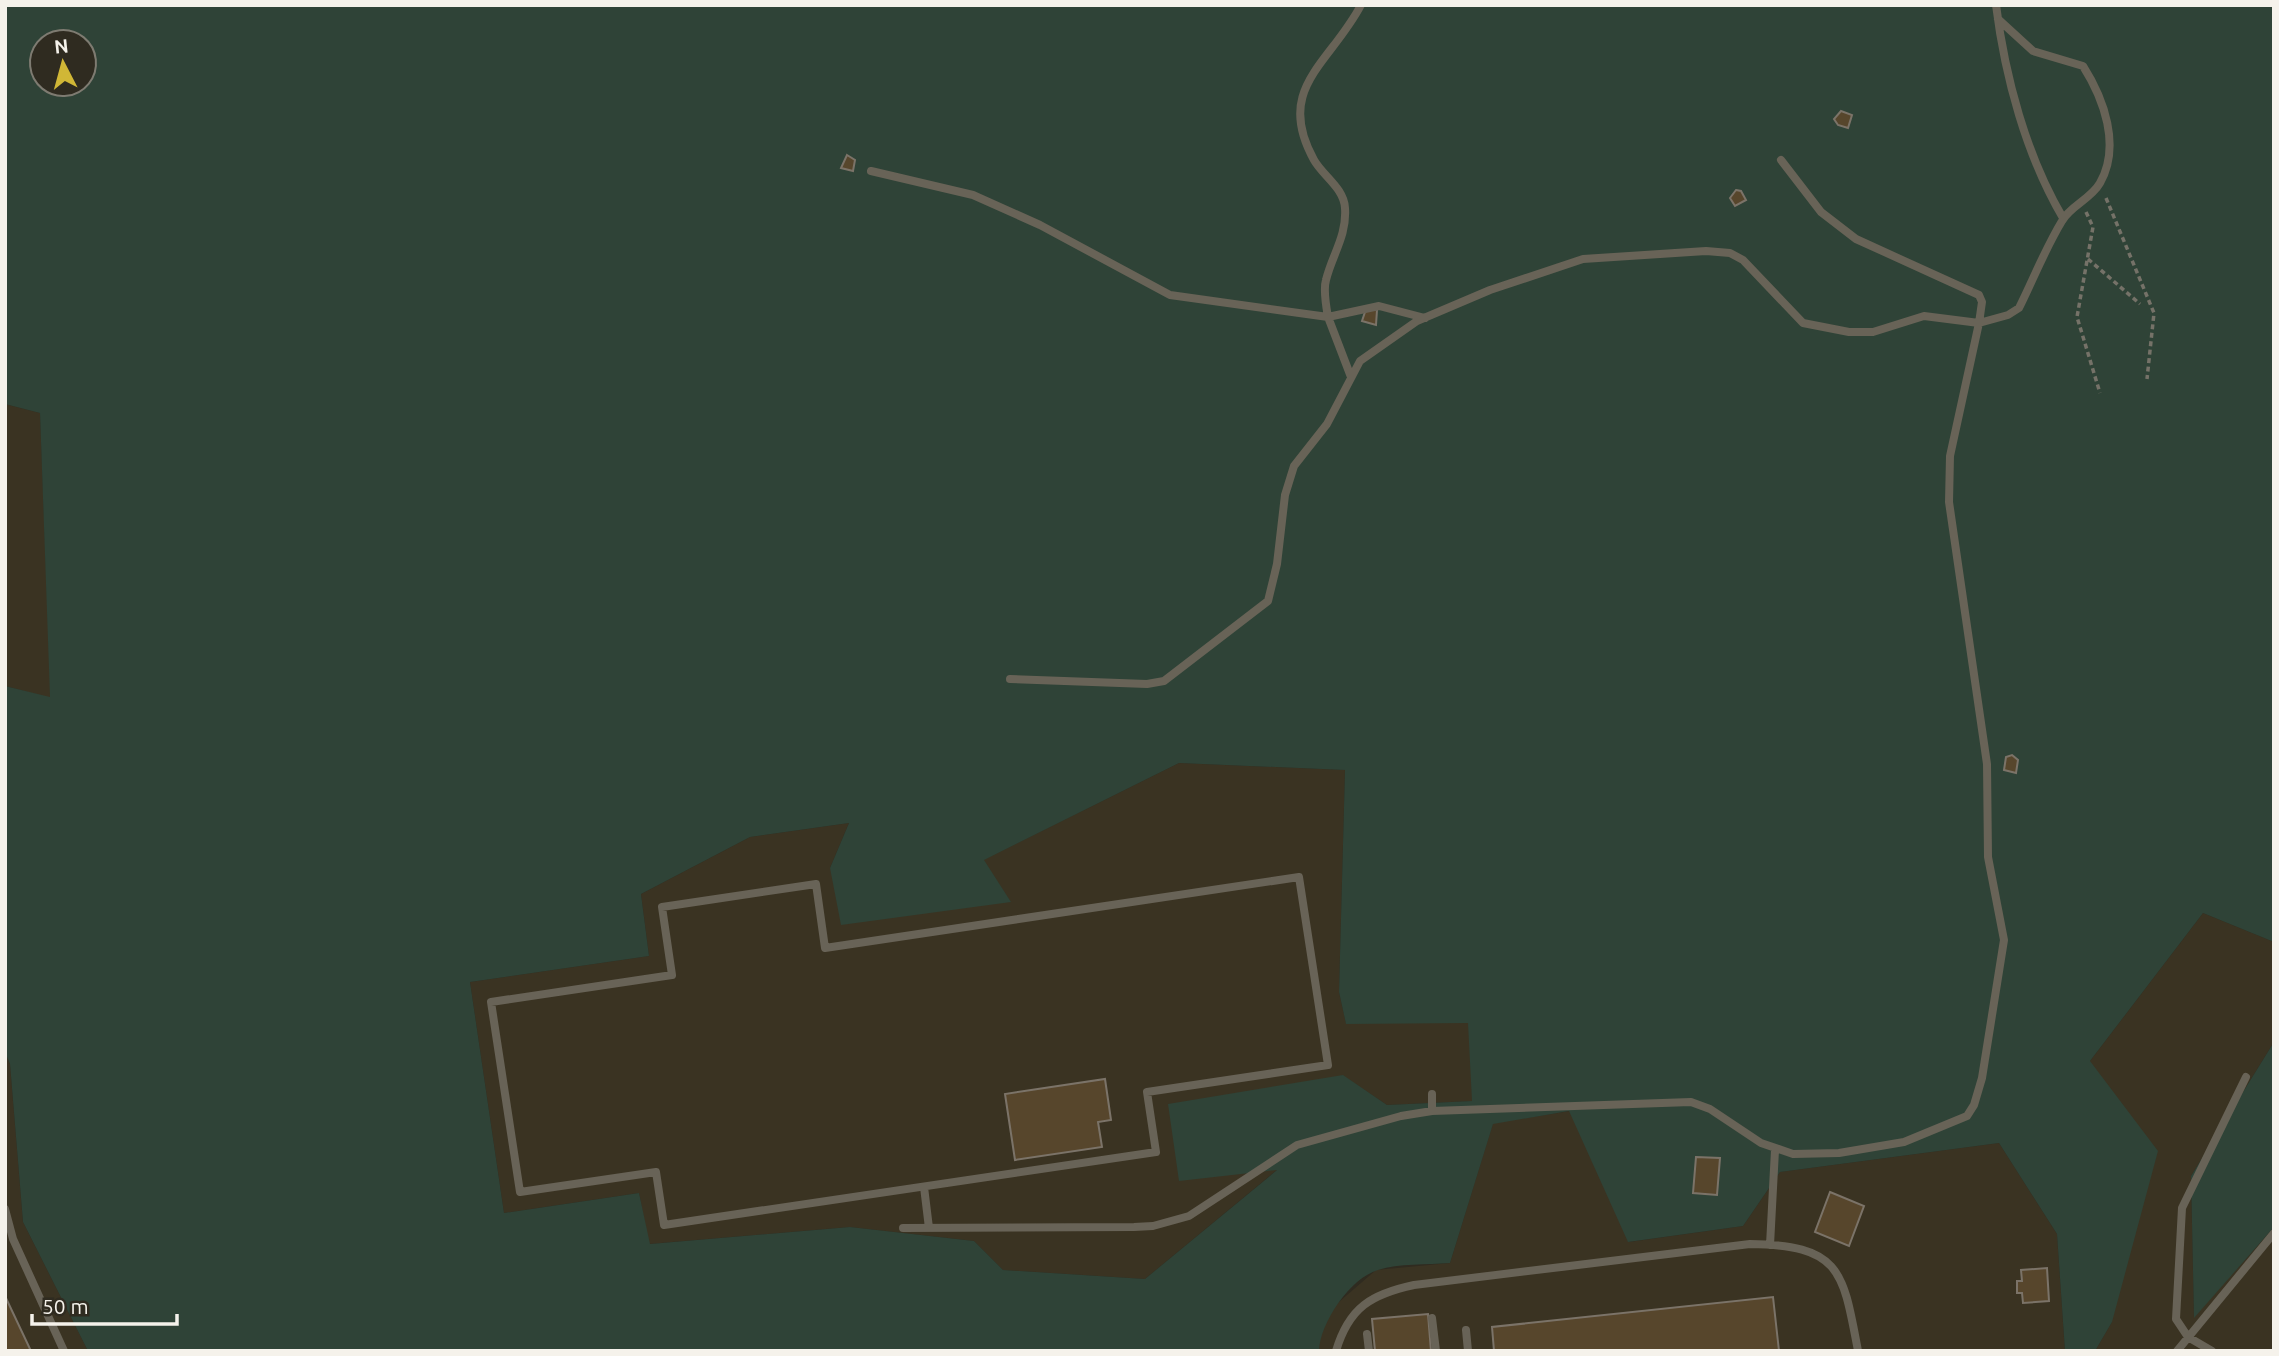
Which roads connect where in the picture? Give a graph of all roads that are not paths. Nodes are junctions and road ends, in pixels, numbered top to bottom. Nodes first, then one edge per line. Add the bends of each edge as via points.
1 (1361, 5) edge
2 (1996, 5) edge
3 (1998, 19) junction
4 (1781, 160) dead end
5 (871, 171) dead end
6 (2063, 218) junction
7 (1328, 317) junction
8 (1424, 318) junction
9 (1979, 323) junction
10 (1351, 377) junction
11 (1010, 679) dead end
12 (2246, 1077) dead end
13 (1432, 1094) dead end
14 (1432, 1111) junction
15 (1775, 1150) junction
16 (924, 1187) junction
17 (5, 1209) edge
18 (903, 1228) dead end
19 (929, 1228) junction
20 (2274, 1233) edge
21 (1770, 1244) junction
22 (1432, 1318) dead end
23 (1466, 1330) dead end
24 (1367, 1334) dead end
25 (2188, 1337) junction
26 (64, 1351) edge
27 (1336, 1351) edge
28 (1369, 1351) edge
29 (1436, 1351) edge
30 (1468, 1351) edge
31 (1858, 1351) edge
32 (2177, 1351) edge
33 (2212, 1351) edge

1 - 7 lane via 1309,76 1298,107 1303,139 1346,207 1343,237 1325,281
2 - 3 lane
3 - 6 lane via 2013,91 2037,168
3 - 6 lane via 2033,51 2083,66 2098,89 2108,128 2108,157 2100,183
4 - 9 lane via 1821,212 1856,239 1979,295
5 - 7 lane via 973,195 1040,225 1170,295
6 - 9 lane via 2019,308
7 - 8 lane via 1379,306
7 - 10 lane
8 - 9 lane via 1489,290 1583,259 1706,251 1730,253 1744,260 1803,323 1873,332 1924,316
8 - 10 lane via 1360,361
9 - 15 lane via 1950,456 1949,502 1987,764 1988,857 2004,940 1982,1078 1967,1116 1916,1138 1839,1153
10 - 11 lane via 1327,424 1294,466 1284,495 1273,586 1261,609 1164,681
12 - 25 lane via 2182,1208 2175,1319
13 - 14 lane
14 - 15 lane via 1691,1102
14 - 19 lane via 1297,1145 1189,1216 1170,1222 1134,1227
15 - 21 lane
16 - 16 lane via 664,1226 656,1172 520,1192 491,1002 672,975 662,907 816,884 825,948 1300,877 1328,1065 1147,1092 1156,1152
16 - 19 lane
17 - 26 lane via 13,1239
18 - 19 lane
20 - 25 lane
21 - 27 lane via 1385,1291 1353,1314
21 - 31 lane via 1819,1255 1833,1266 1843,1282
22 - 29 lane
23 - 30 lane
24 - 28 lane
25 - 32 lane
25 - 33 lane

